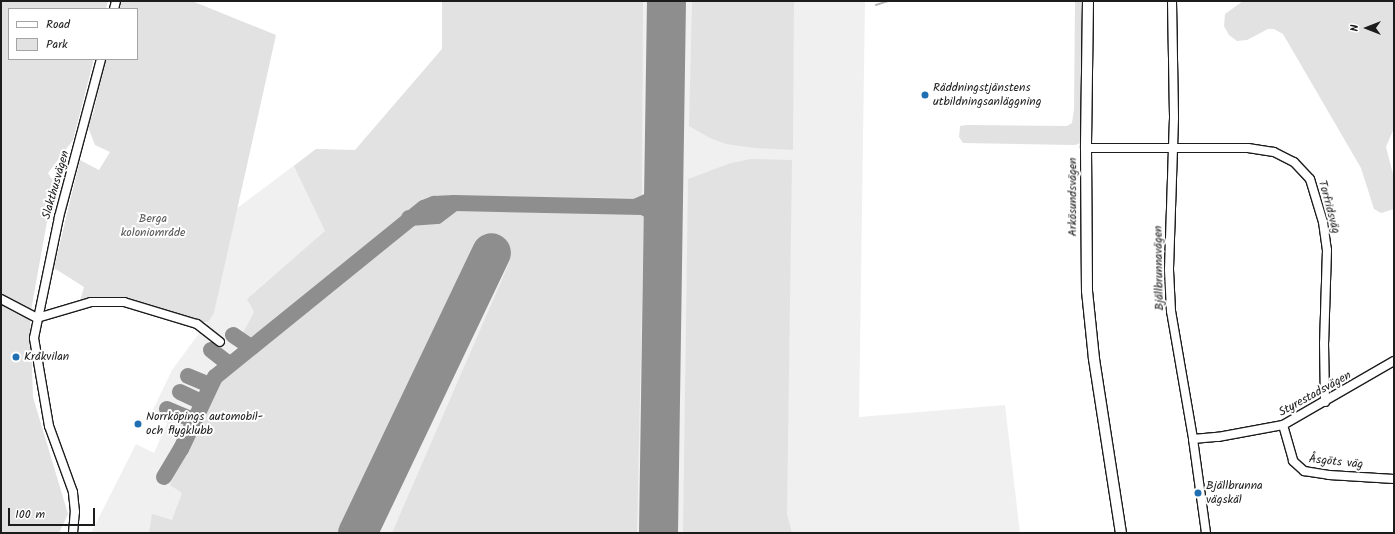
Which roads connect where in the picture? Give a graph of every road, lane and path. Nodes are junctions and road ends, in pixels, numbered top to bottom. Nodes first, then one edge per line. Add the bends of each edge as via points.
1 (1088, 1) edge
2 (1172, 1) edge
3 (101, 60) edge
4 (1086, 148) junction
5 (1174, 148) junction
6 (1, 299) edge
7 (37, 318) junction
8 (220, 342) dead end
9 (1394, 360) edge
10 (1099, 393) junction
11 (1325, 402) junction
12 (1283, 425) junction
13 (1194, 438) junction
14 (1394, 479) edge
15 (73, 533) edge
16 (1114, 533) edge
17 (1121, 533) edge
18 (1206, 533) edge

1 - 4 main road, Arkösundsvägen
2 - 5 street, Bjällbrunnavägen
3 - 7 street, Slakthusvägen via 59,216
4 - 5 street, Torfridsväg
4 - 10 main road, Arkösundsvägen via 1086,270
5 - 11 street, Torfridsväg via 1248,148 1274,152 1294,162 1310,179 1323,222 1327,250
5 - 13 street, Bjällbrunnavägen via 1169,270 1171,311
6 - 7 street
7 - 8 street via 91,302 124,302 197,324
7 - 15 street, Slakthusvägen via 34,338 36,357 49,426 73,492
9 - 11 street, Styrestadsvägen
10 - 16 main road, Arkösundsvägen via 1106,479
10 - 17 main road, Arkösundsvägen
11 - 12 street, Styrestadsvägen
12 - 13 street, Styrestadsvägen via 1218,437
12 - 14 street, Åsgöts väg via 1293,461 1304,471
13 - 18 street, Bjällbrunnavägen

